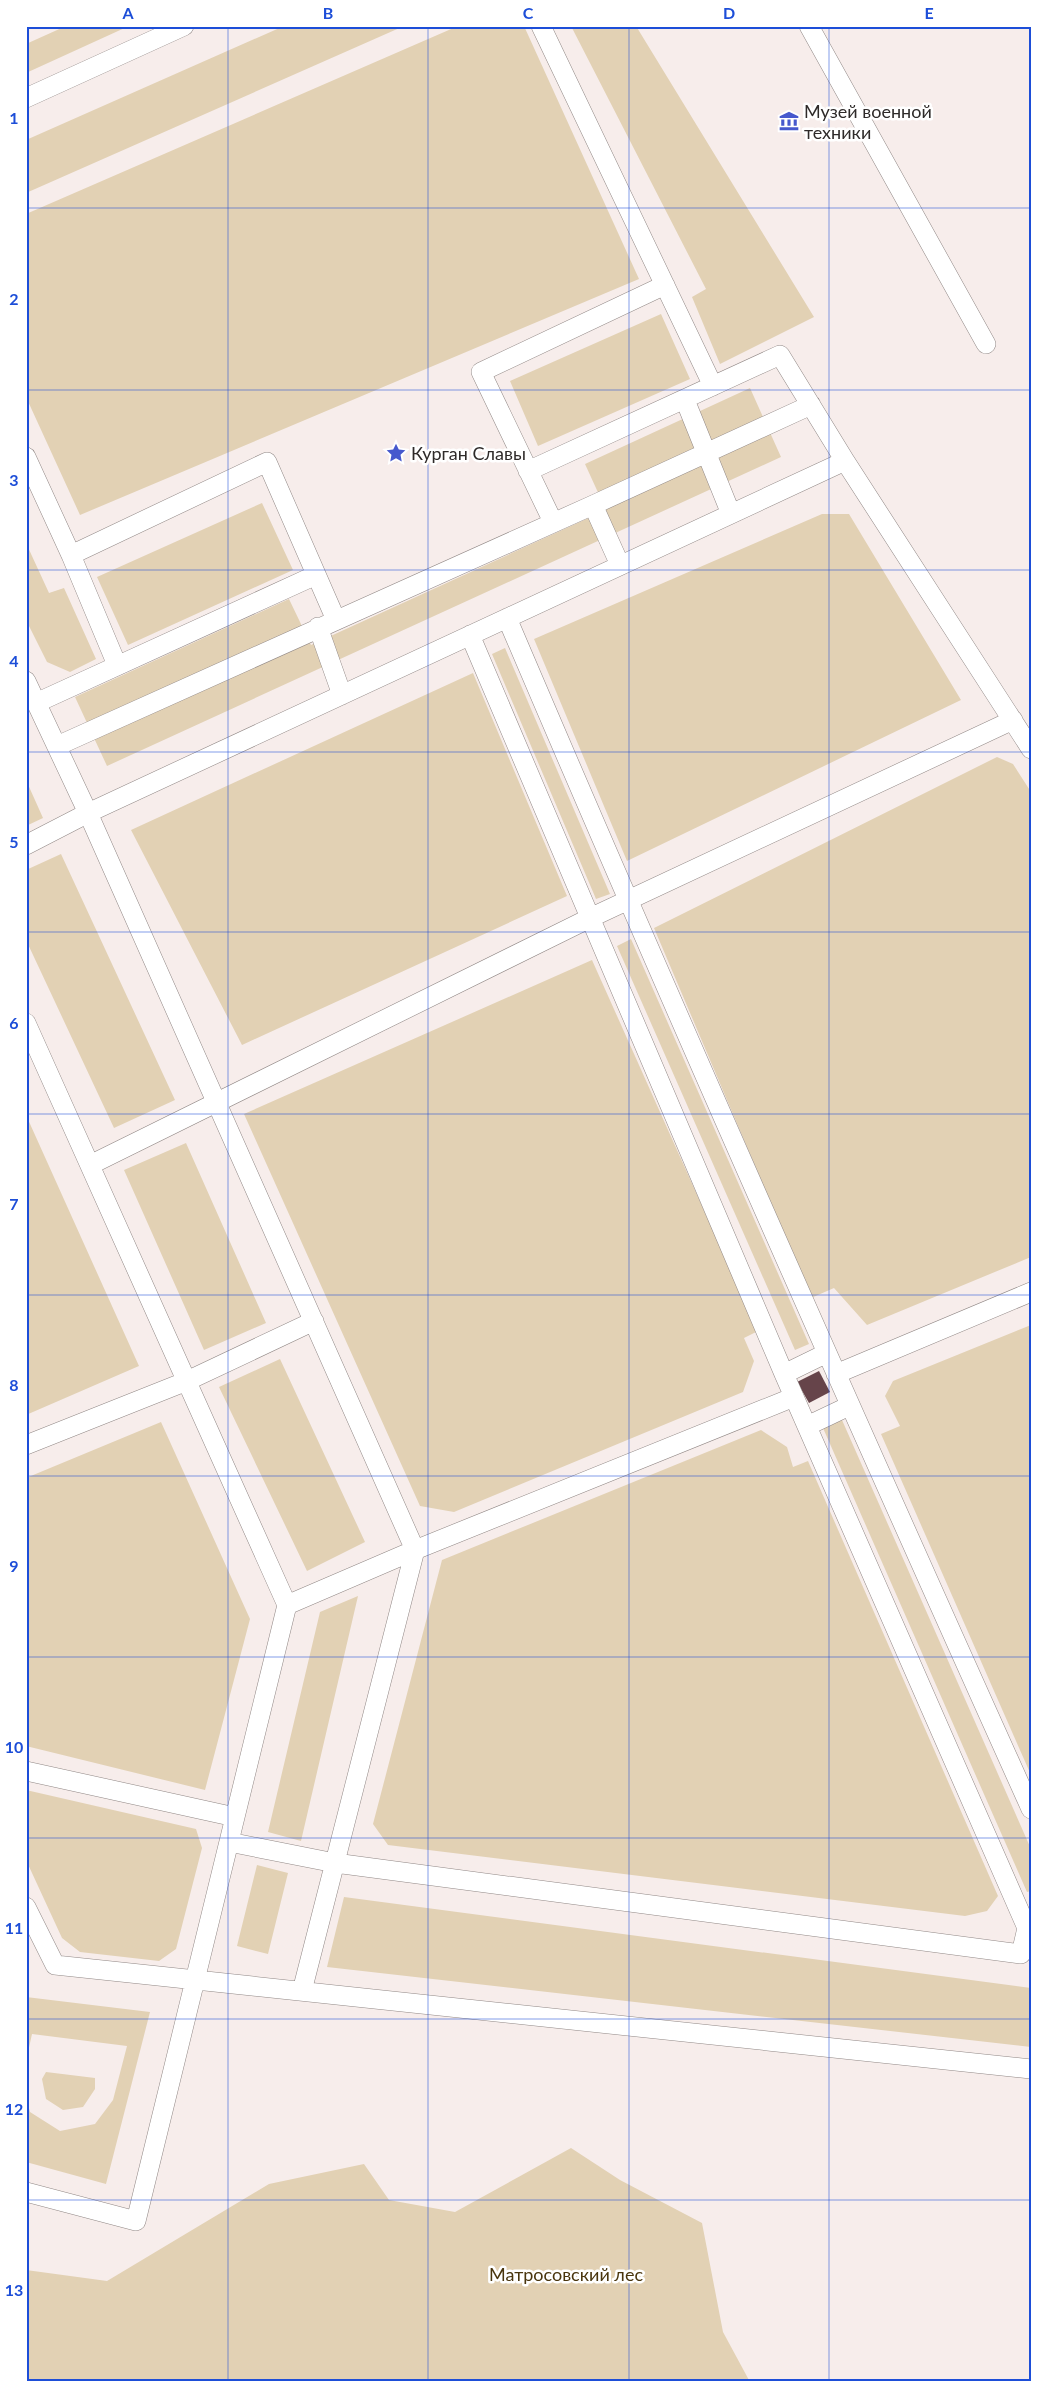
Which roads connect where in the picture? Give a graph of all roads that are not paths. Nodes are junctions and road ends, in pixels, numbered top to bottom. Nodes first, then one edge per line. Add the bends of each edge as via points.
1 (184, 26) edge
2 (542, 26) edge
3 (809, 26) edge
4 (26, 98) edge
5 (665, 285) junction
6 (986, 344) dead end
7 (713, 386) junction
8 (686, 400) junction
9 (811, 405) junction
10 (706, 452) junction
11 (26, 457) edge
12 (845, 461) junction
13 (528, 472) junction
14 (593, 506) junction
15 (731, 514) junction
16 (553, 522) junction
17 (71, 555) junction
18 (620, 565) junction
19 (316, 575) junction
20 (507, 618) junction
21 (336, 620) junction
22 (318, 627) junction
23 (470, 635) junction
24 (117, 666) junction
25 (26, 681) edge
26 (342, 695) junction
27 (36, 703) junction
28 (1013, 720) junction
29 (57, 746) junction
30 (1031, 749) edge
31 (88, 813) junction
32 (26, 845) edge
33 (627, 900) junction
34 (590, 918) junction
35 (26, 1023) edge
36 (217, 1103) junction
37 (90, 1165) junction
38 (1031, 1292) edge
39 (314, 1321) junction
40 (827, 1353) junction
41 (784, 1374) junction
42 (836, 1374) junction
43 (187, 1381) junction
44 (794, 1398) junction
45 (850, 1406) junction
46 (806, 1426) junction
47 (26, 1445) edge
48 (415, 1550) junction
49 (287, 1605) junction
50 (26, 1771) edge
51 (1031, 1809) edge
52 (235, 1817) junction
53 (229, 1842) junction
54 (335, 1863) junction
55 (26, 1907) edge
56 (1029, 1927) edge
57 (195, 1980) junction
58 (302, 1991) junction
59 (1031, 2069) edge
60 (26, 2192) edge

1 - 4 lane
2 - 5 lane
3 - 6 lane
5 - 7 lane
5 - 13 lane via 481,372
7 - 8 lane
7 - 9 lane via 780,355
8 - 10 lane
8 - 13 lane
9 - 10 lane
9 - 12 lane
10 - 14 lane
10 - 15 lane
11 - 17 lane
12 - 15 lane
12 - 28 lane
13 - 16 lane
14 - 16 lane
14 - 18 lane
15 - 18 lane
16 - 21 lane
17 - 19 lane via 267,462
17 - 24 lane
18 - 20 lane
19 - 21 lane
19 - 24 lane
20 - 23 lane
20 - 33 lane
21 - 22 lane
22 - 26 lane
22 - 29 lane
23 - 26 lane
23 - 34 lane
24 - 27 lane
25 - 27 lane
26 - 31 lane
27 - 29 lane
28 - 30 lane
28 - 33 lane
29 - 31 lane
31 - 32 lane
31 - 36 lane
33 - 34 lane
33 - 40 lane
34 - 36 lane
34 - 41 lane
35 - 37 lane
36 - 37 lane
36 - 39 lane
37 - 43 lane
38 - 42 lane
39 - 43 lane
39 - 48 lane
40 - 41 lane
40 - 42 lane
41 - 44 lane
42 - 45 lane
43 - 47 lane
43 - 49 lane
44 - 46 lane
44 - 48 lane
45 - 46 lane
45 - 51 lane
46 - 56 lane
48 - 49 lane
48 - 54 lane
49 - 52 lane
50 - 52 lane
52 - 53 lane
53 - 54 lane
53 - 57 lane
54 - 56 lane via 1022,1954
54 - 58 lane
55 - 57 lane via 55,1965
57 - 58 lane
57 - 60 lane via 136,2220
58 - 59 lane

